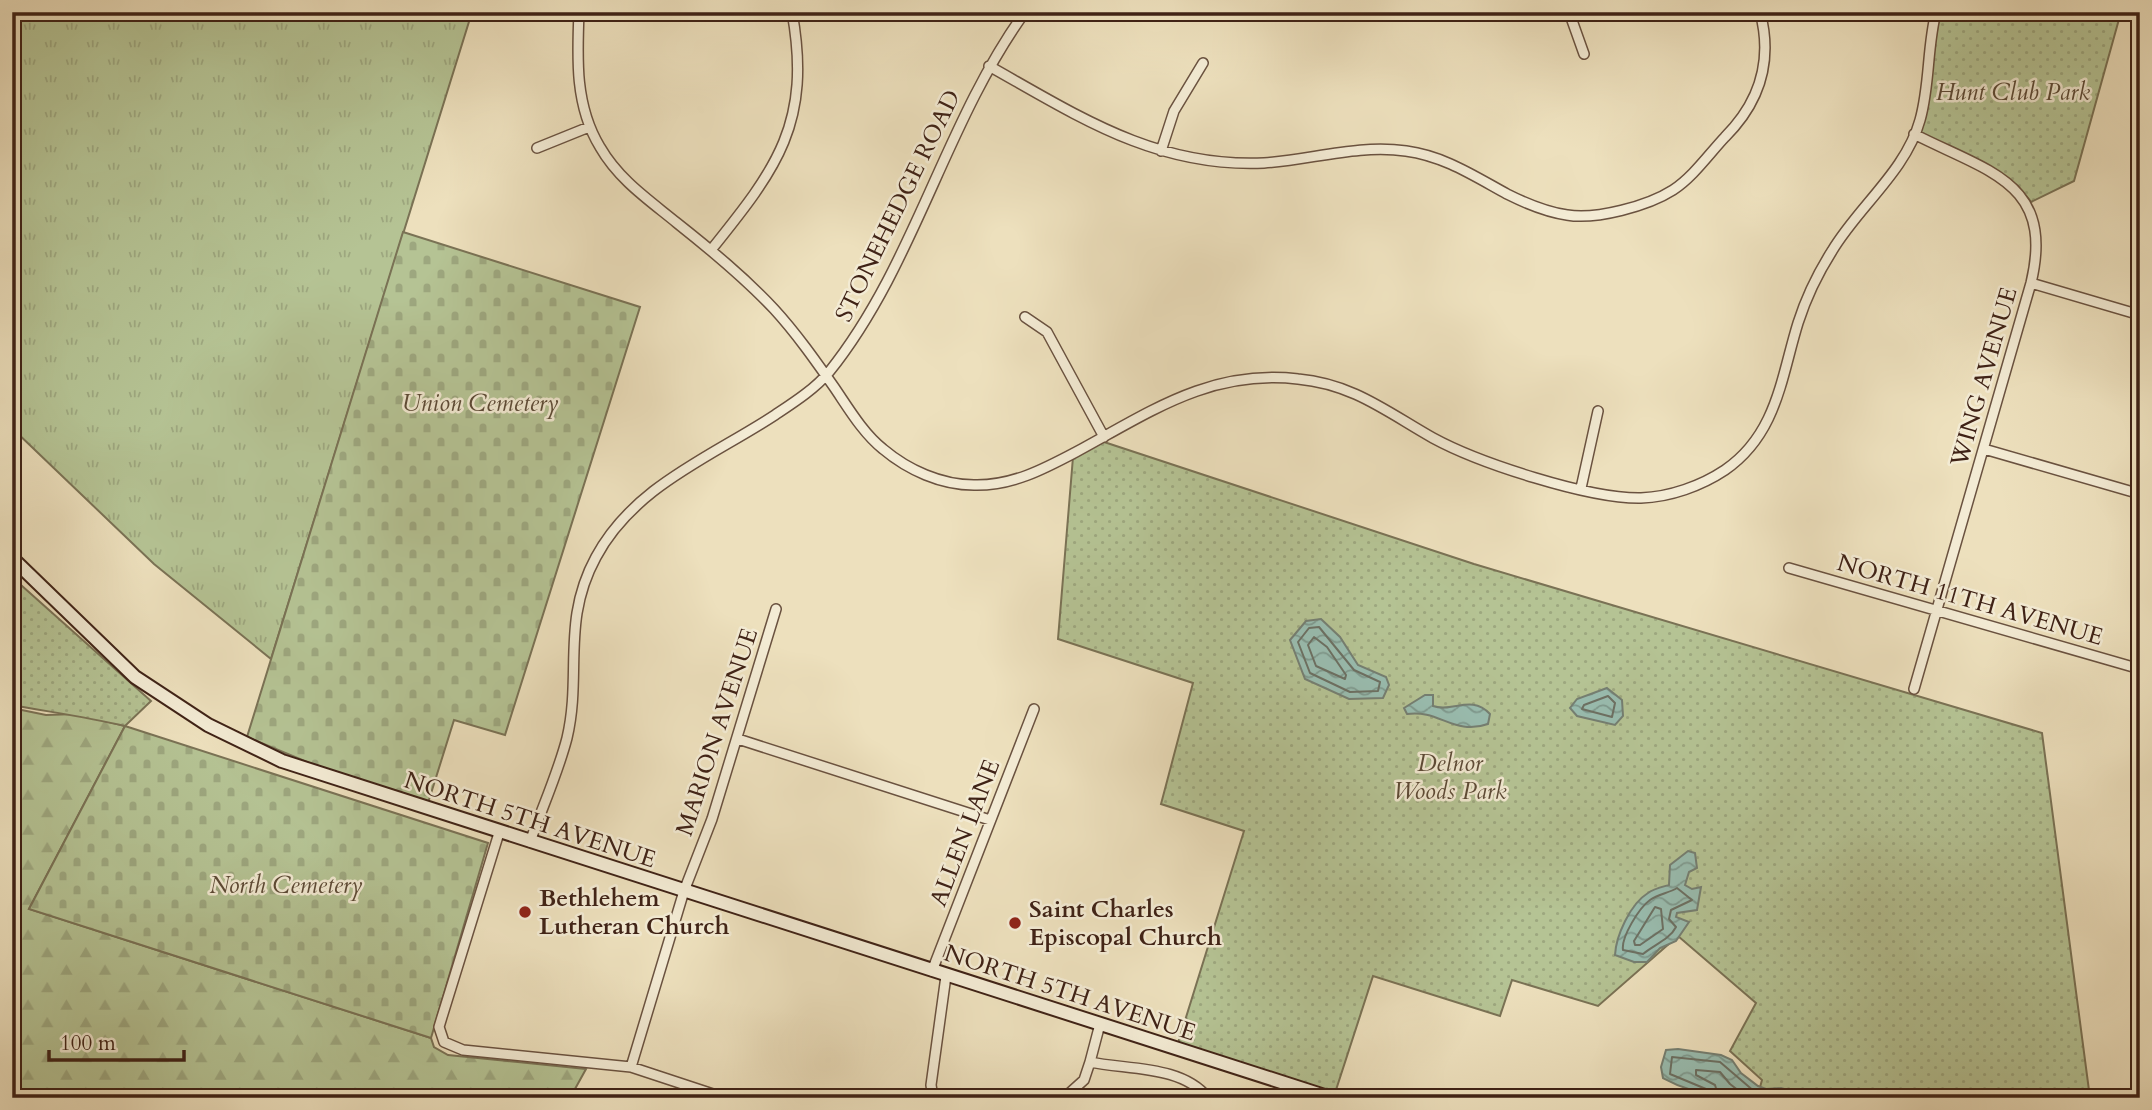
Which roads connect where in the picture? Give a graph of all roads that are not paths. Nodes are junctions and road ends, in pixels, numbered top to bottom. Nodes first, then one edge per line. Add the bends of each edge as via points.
1 (579, 12) edge
2 (792, 12) edge
3 (1025, 12) edge
4 (1569, 12) edge
5 (1760, 12) edge
6 (1937, 12) edge
7 (1584, 54) dead end
8 (1203, 63) dead end
9 (989, 66) junction
10 (589, 127) junction
11 (1914, 134) junction
12 (537, 148) dead end
13 (1161, 151) junction
14 (711, 250) junction
15 (2031, 283) junction
16 (2140, 315) edge
17 (1025, 317) dead end
18 (826, 376) junction
19 (1598, 411) dead end
20 (1104, 437) junction
21 (1984, 449) junction
22 (1581, 488) junction
23 (2140, 494) edge
24 (12, 558) edge
25 (1789, 568) dead end
26 (776, 608) dead end
27 (1937, 610) junction
28 (2140, 669) edge
29 (1914, 689) dead end
30 (1034, 709) dead end
31 (737, 739) junction
32 (990, 820) junction
33 (499, 833) junction
34 (530, 842) junction
35 (2137, 872) dead end
36 (2140, 884) edge
37 (684, 891) junction
38 (932, 971) junction
39 (946, 976) junction
40 (1100, 1024) junction
41 (1090, 1062) junction
42 (631, 1067) junction
43 (725, 1098) edge
44 (933, 1098) edge
45 (1064, 1098) edge
46 (1208, 1098) edge
47 (1331, 1098) edge

1 - 10 street via 579,85
2 - 14 street via 799,73 787,134 764,184
3 - 9 street, STONEHEDGE ROAD
4 - 7 street
5 - 13 street via 1765,33 1764,71 1747,113 1675,189 1633,208 1569,216 1537,207 1455,165 1407,151 1352,151 1242,163
6 - 11 street via 1920,122
8 - 13 street via 1174,111
9 - 13 street via 1098,128
9 - 18 street, STONEHEDGE ROAD via 871,316
10 - 12 street
10 - 14 street via 610,164 629,184
11 - 15 street, WING AVENUE via 1999,177 2022,196 2037,226
11 - 22 street via 1819,273 1799,323 1779,397 1765,429 1746,452 1725,470 1671,494 1642,498
14 - 18 street via 776,312
15 - 16 street
15 - 21 street, WING AVENUE
17 - 20 street via 1047,332
18 - 20 street via 887,452 926,475 952,483 975,486 1024,477
18 - 34 street, STONEHEDGE ROAD via 775,415 671,477 609,536 581,590 567,738
19 - 22 street
20 - 22 street via 1157,406 1209,386 1266,377 1302,379 1381,405 1434,438 1478,458
21 - 23 street
21 - 27 street, WING AVENUE
24 - 33 main road, NORTH 5TH AVENUE via 135,677 219,731 310,772
25 - 27 street, NORTH 11TH AVENUE
26 - 31 street, MARION AVENUE
27 - 28 street, NORTH 11TH AVENUE
27 - 29 street, WING AVENUE
30 - 32 street, ALLEN LANE
31 - 32 street
31 - 37 street, MARION AVENUE
32 - 38 street, ALLEN LANE
33 - 34 main road, NORTH 5TH AVENUE
33 - 42 street via 439,1027 444,1042 463,1051
34 - 37 main road, NORTH 5TH AVENUE
35 - 36 street
37 - 38 main road, NORTH 5TH AVENUE
37 - 42 street, MARION AVENUE
38 - 39 main road, NORTH 5TH AVENUE
39 - 40 main road, NORTH 5TH AVENUE
39 - 44 street
40 - 41 street
40 - 47 main road, NORTH 5TH AVENUE
41 - 45 street via 1084,1080
41 - 46 street via 1181,1078
42 - 43 street

